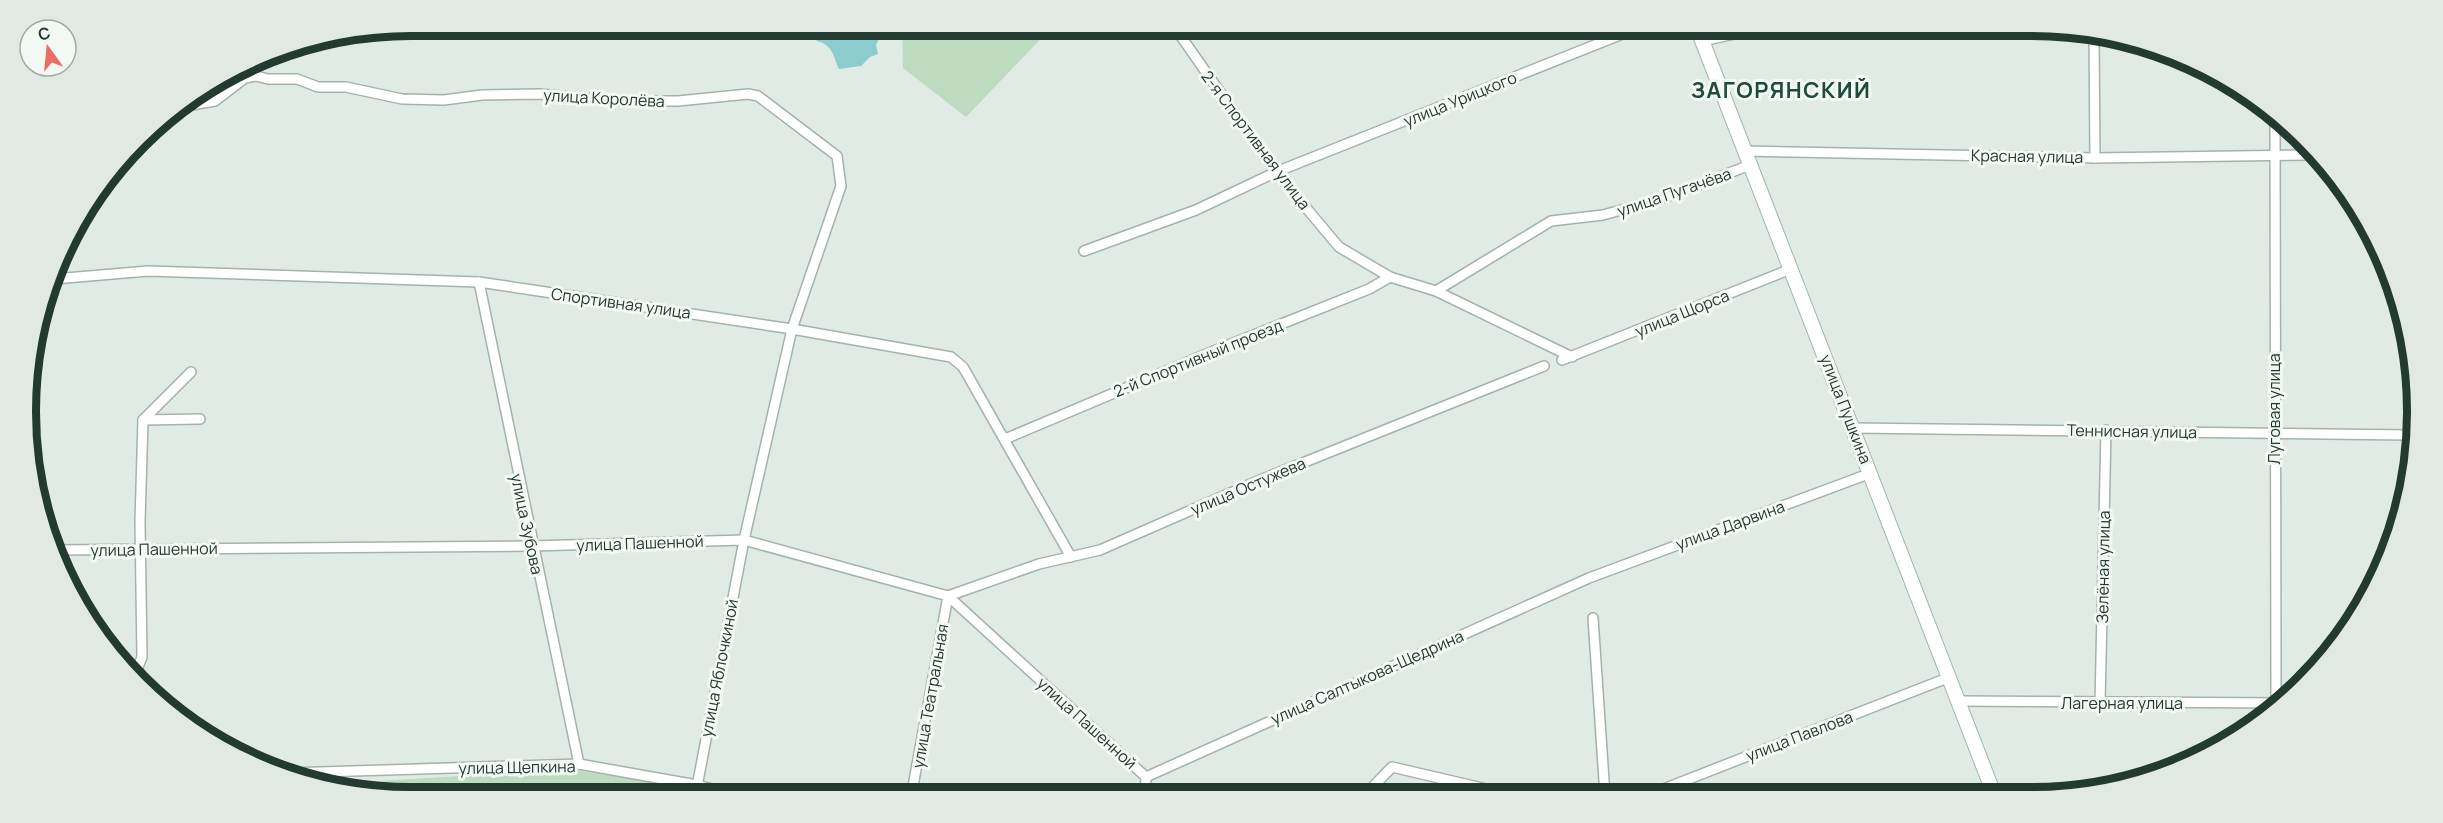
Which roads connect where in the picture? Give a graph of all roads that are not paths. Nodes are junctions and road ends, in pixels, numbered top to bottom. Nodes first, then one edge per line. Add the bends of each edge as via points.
1 (1180, 36) edge
2 (1620, 36) edge
3 (1700, 36) edge
4 (1727, 36) edge
5 (1702, 41) junction
6 (2094, 41) edge
7 (196, 104) edge
8 (2275, 126) edge
9 (1745, 151) junction
10 (2275, 155) junction
11 (2306, 155) edge
12 (2095, 158) junction
13 (1750, 165) junction
14 (1276, 172) junction
15 (1084, 251) dead end
16 (1791, 269) junction
17 (1390, 277) junction
18 (61, 278) edge
19 (479, 282) junction
20 (1436, 291) junction
21 (792, 329) junction
22 (1572, 357) junction
23 (1562, 360) dead end
24 (1544, 366) dead end
25 (191, 372) dead end
26 (200, 419) dead end
27 (143, 420) junction
28 (1854, 428) junction
29 (2106, 430) junction
30 (2274, 435) junction
31 (2406, 435) edge
32 (1005, 439) junction
33 (1871, 472) junction
34 (744, 540) junction
35 (532, 546) junction
36 (141, 549) junction
37 (63, 550) edge
38 (1071, 557) junction
39 (1588, 578) joint
40 (948, 596) junction
41 (1593, 618) dead end
42 (138, 668) edge
43 (1950, 677) junction
44 (2280, 693) edge
45 (1959, 701) junction
46 (2268, 703) edge
47 (2100, 704) junction
48 (579, 764) junction
49 (309, 772) edge
50 (1146, 777) junction
51 (698, 785) junction
52 (706, 787) edge
53 (913, 787) edge
54 (1145, 787) edge
55 (1373, 787) edge
56 (1478, 787) edge
57 (1604, 787) edge
58 (1668, 787) edge
59 (1991, 787) edge

1 - 14 street, 2-я Спортивная улица
2 - 14 street, улица Урицкого
3 - 5 main road, улица Пушкина
4 - 5 street
5 - 9 main road, улица Пушкина
6 - 12 street
7 - 21 street, улица Королёва via 215,101 240,81 256,76 297,79 318,87 346,87 402,99 539,94 617,101 678,101 758,96 837,156 840,170 841,186 835,207
8 - 10 street, Луговая улица
9 - 12 street, Красная улица
9 - 13 main road, улица Пушкина
10 - 11 street, Красная улица
10 - 12 street, Красная улица
10 - 30 street, Луговая улица
13 - 16 main road, улица Пушкина
13 - 20 street, улица Пугачёва via 1664,198 1603,215 1551,221
14 - 15 street, улица Урицкого via 1196,210
14 - 17 street, 2-я Спортивная улица via 1340,247
16 - 22 street, улица Щорса
16 - 28 main road, улица Пушкина
17 - 20 street, 2-я Спортивная улица
17 - 32 street, 2-й Спортивный проезд
18 - 19 street, Спортивная улица via 148,271
19 - 21 street, Спортивная улица
19 - 35 street, улица Зубова
20 - 22 street, 2-я Спортивная улица
21 - 32 street, Спортивная улица via 951,357 963,367
21 - 34 street, улица Королёва
22 - 23 street
24 - 38 street, улица Остужева via 1260,480 1100,550
25 - 27 street
26 - 27 street
27 - 36 street
28 - 29 street, Теннисная улица
28 - 33 main road, улица Пушкина
29 - 30 street, Теннисная улица
29 - 47 street, Зелёная улица
30 - 31 street, Теннисная улица
30 - 44 street, Луговая улица
32 - 38 street, Спортивная улица
33 - 39 street, улица Дарвина
33 - 43 main road, улица Пушкина
34 - 35 street, улица Пашенной
34 - 40 street, улица Пашенной
34 - 51 street, улица Яблочкиной
35 - 36 street, улица Пашенной
35 - 48 street, улица Зубова
36 - 37 street, улица Пашенной
36 - 42 street via 142,657
38 - 40 street, улица Остужева
39 - 50 street, улица Салтыкова-Щедрина
40 - 50 street, улица Пашенной
40 - 53 street, улица Театральная
41 - 57 street
43 - 45 main road, улица Пушкина
43 - 58 street, улица Павлова
45 - 47 street, Лагерная улица
45 - 59 main road, улица Пушкина
46 - 47 street, Лагерная улица
48 - 49 street, улица Щепкина
48 - 51 street, улица Щепкина
50 - 54 street
51 - 52 street, улица Щепкина
55 - 56 street via 1392,767

